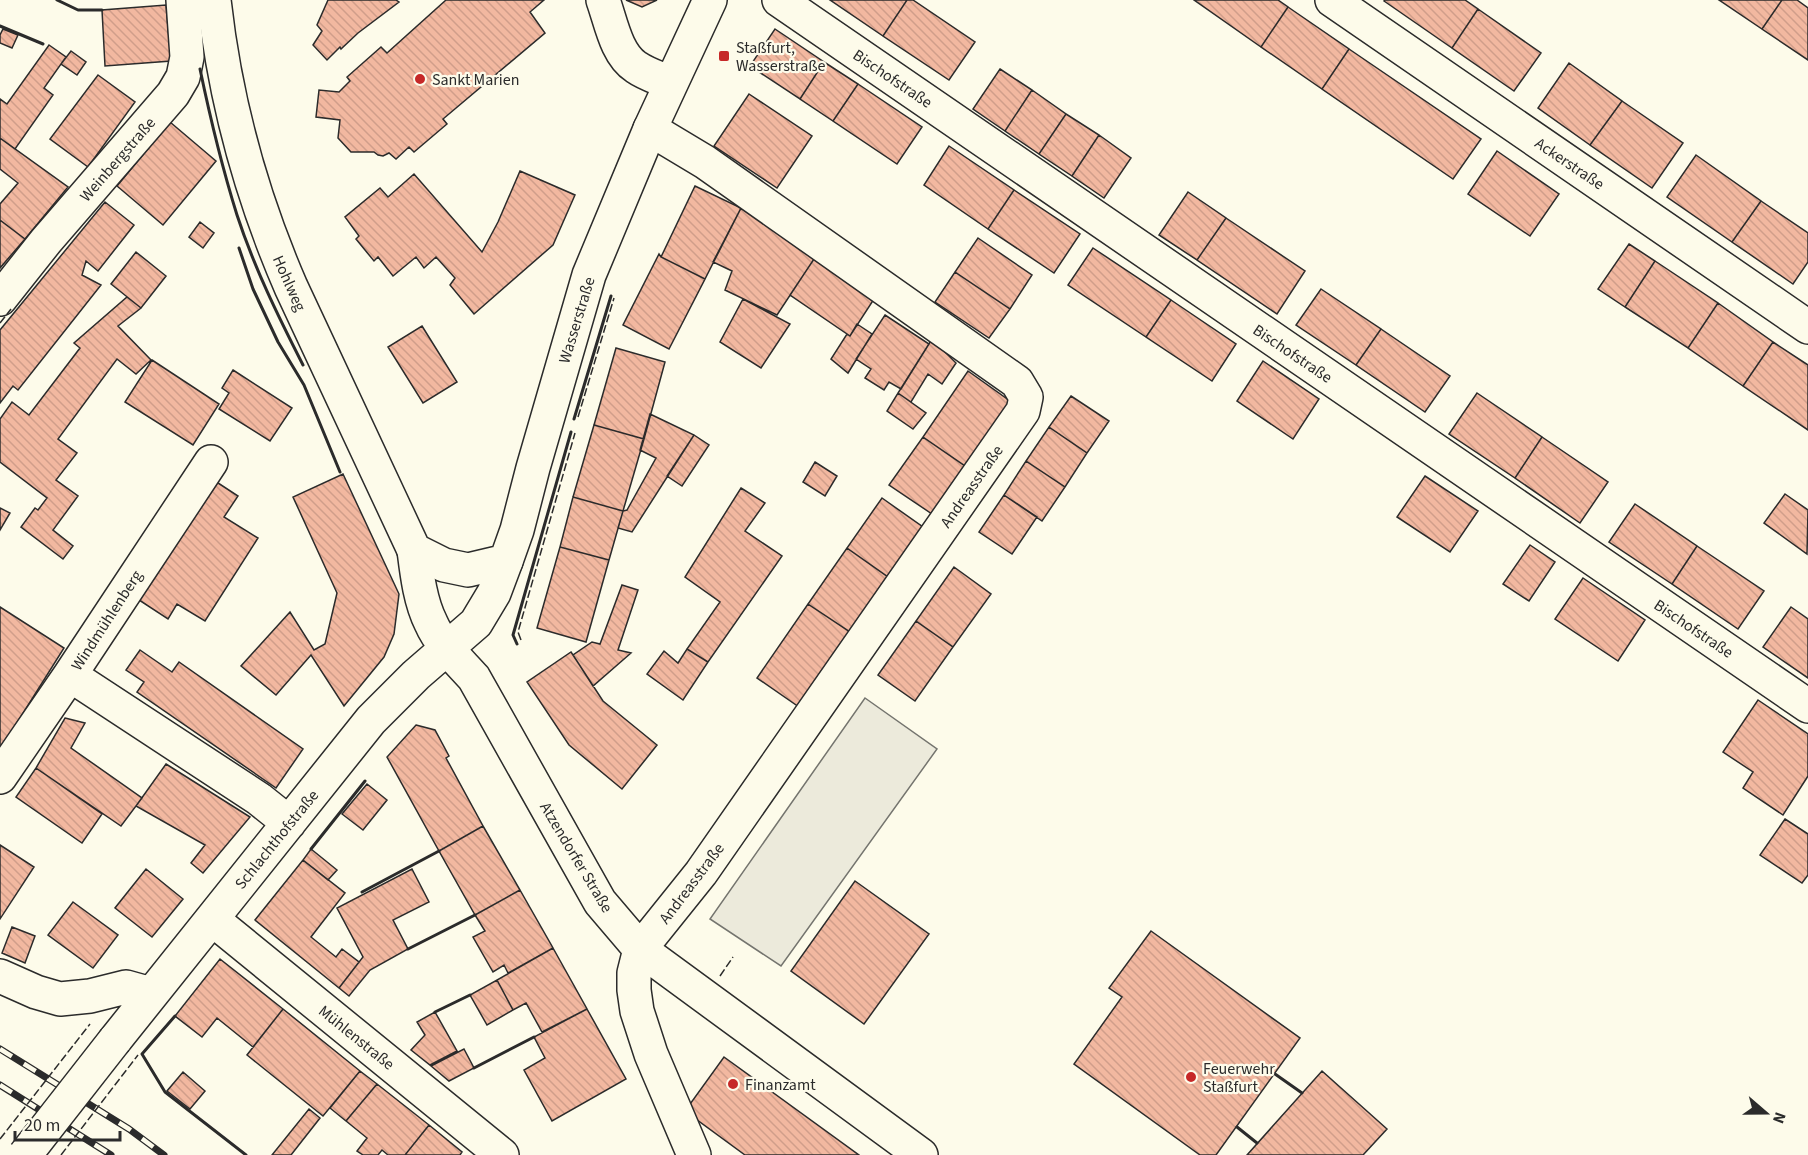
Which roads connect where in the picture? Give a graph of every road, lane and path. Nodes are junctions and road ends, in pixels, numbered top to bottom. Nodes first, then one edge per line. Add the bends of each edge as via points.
1 (183, 0) edge
2 (214, 0) edge
3 (603, 0) edge
4 (710, 0) edge
5 (779, 0) edge
6 (1332, 0) edge
7 (670, 83) junction
8 (650, 129) junction
9 (0, 299) edge
10 (1808, 327) edge
11 (211, 462) dead end
12 (414, 550) junction
13 (506, 561) junction
14 (448, 648) junction
15 (70, 675) junction
16 (1808, 706) edge
17 (0, 777) edge
18 (289, 823) junction
19 (213, 919) junction
20 (640, 949) junction
21 (0, 976) edge
22 (151, 994) junction
23 (26, 1155) edge
24 (502, 1155) edge
25 (694, 1155) edge
26 (921, 1155) edge

1 - 9 street, Weinbergstraße via 187,57 183,77 173,94
2 - 12 street, Hohlweg via 231,109 273,246
3 - 7 street via 624,56 635,66
4 - 7 street, Wasserstraße
5 - 16 street, Bischofstraße
6 - 10 street, Ackerstraße
7 - 8 street, Wasserstraße
8 - 13 street, Wasserstraße via 590,275
8 - 20 street, Andreasstraße via 705,162 1017,382 1026,397 1023,411 701,873
11 - 15 street, Windmühlenberg
12 - 13 street via 444,565 468,570
12 - 14 street, Atzendorfer Straße via 418,583 431,624
13 - 14 street via 494,593 476,623
14 - 18 street, Schlachthofstraße via 371,720
14 - 20 street, Atzendorfer Straße via 474,678 600,902
15 - 17 street, Windmühlenberg
15 - 18 street via 259,799
18 - 19 street, Schlachthofstraße
19 - 22 street, Schlachthofstraße
19 - 24 street, Mühlenstraße
20 - 25 street via 634,973 637,1011
20 - 26 street, Atzendorfer Straße
21 - 22 street via 60,999 126,987
22 - 23 street, Schlachthofstraße, bridge

